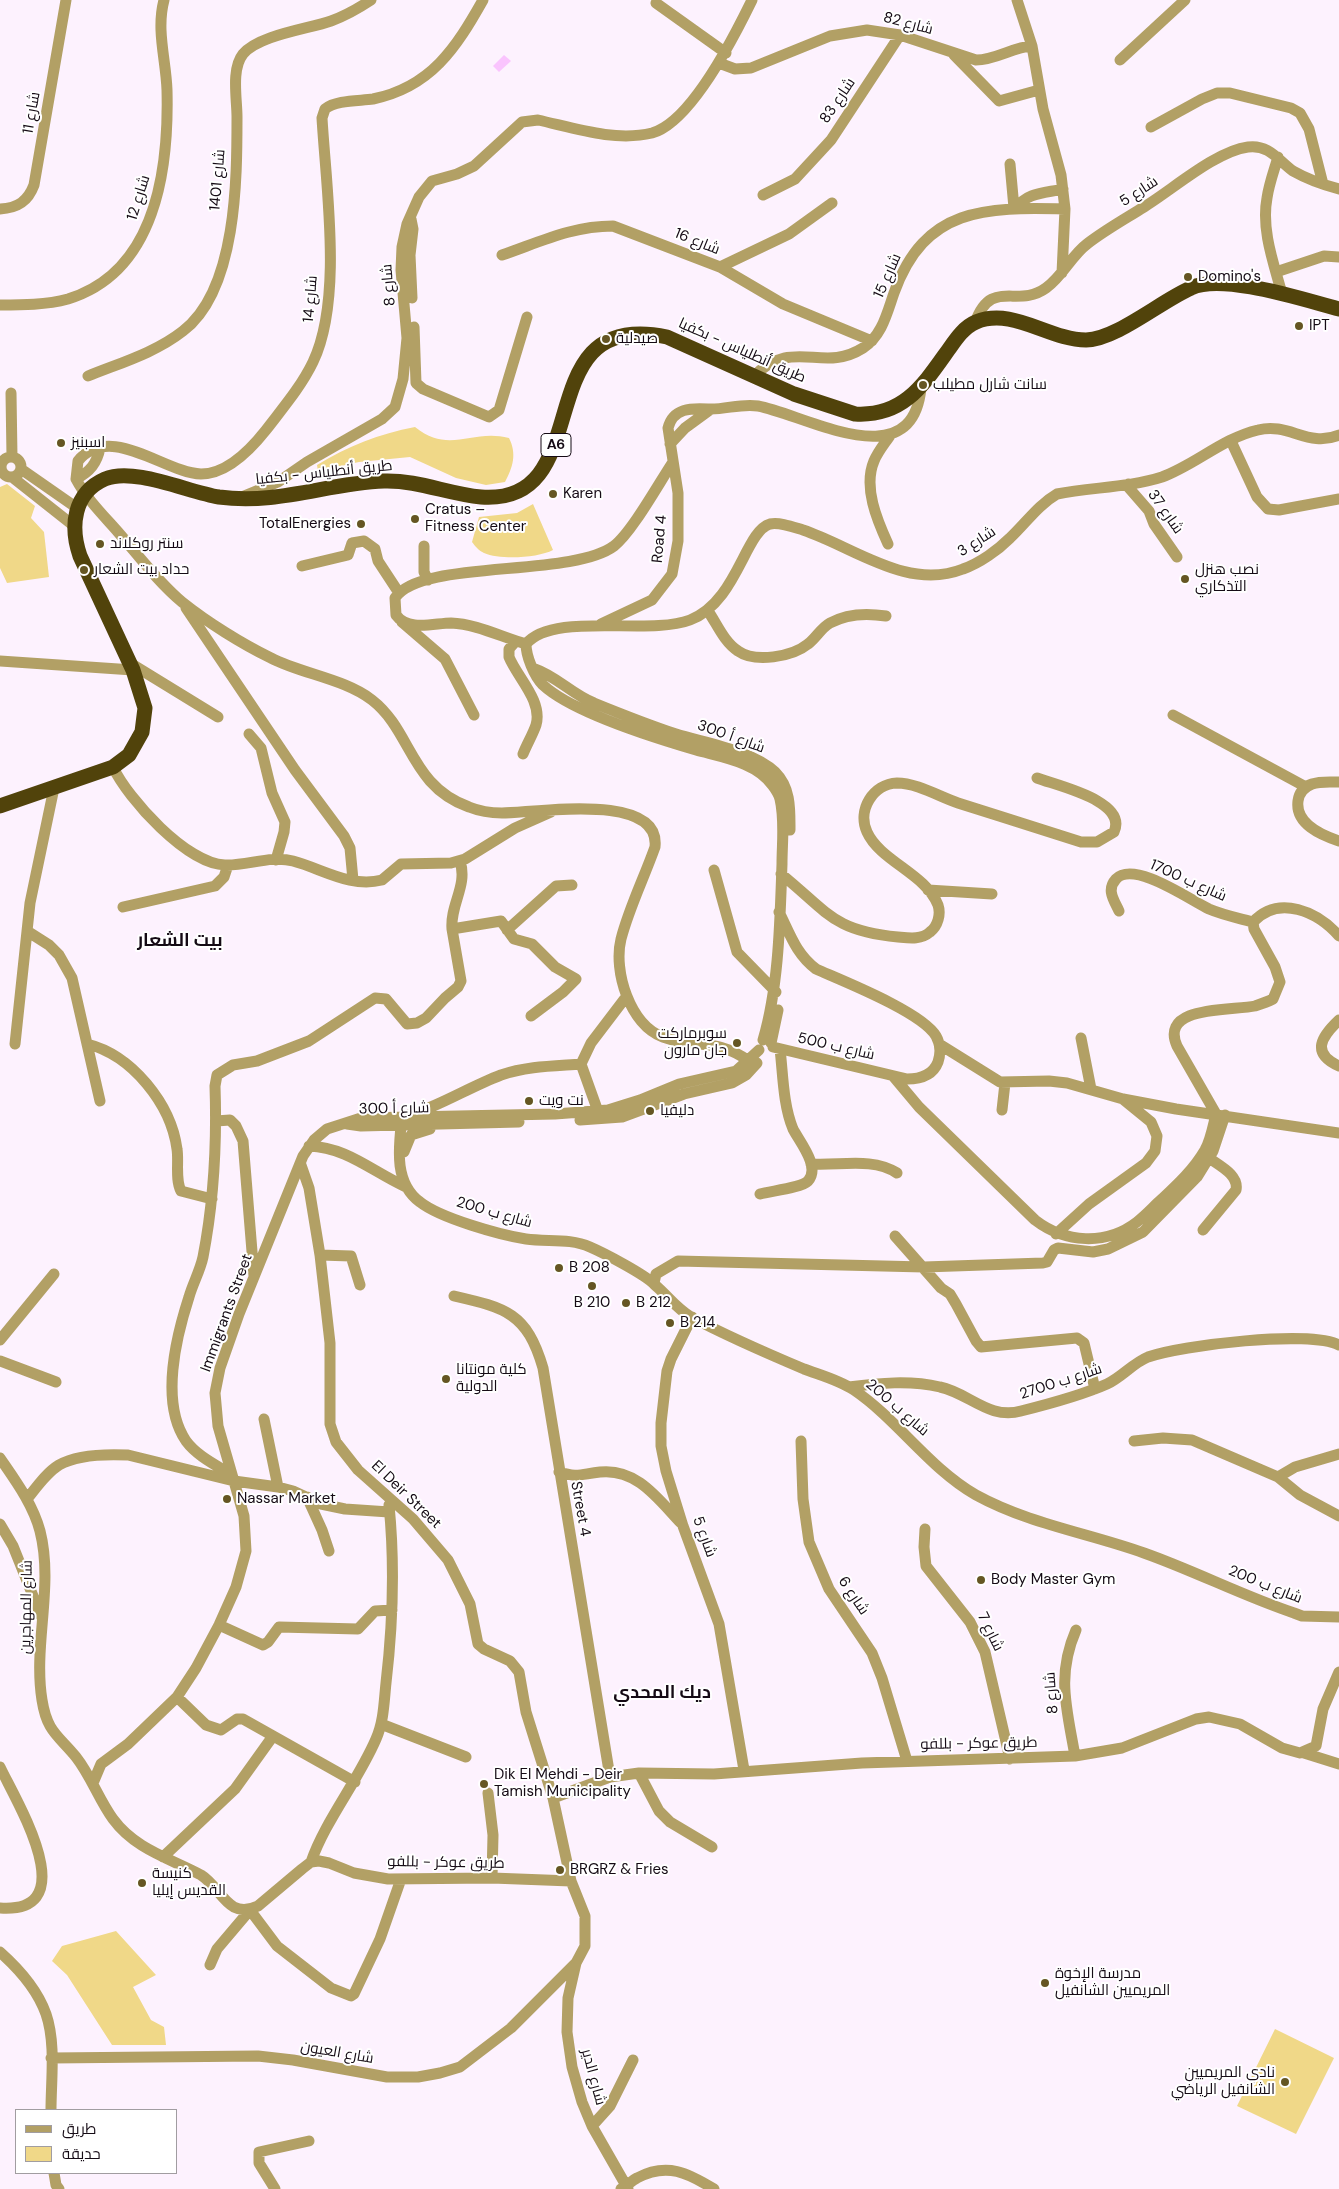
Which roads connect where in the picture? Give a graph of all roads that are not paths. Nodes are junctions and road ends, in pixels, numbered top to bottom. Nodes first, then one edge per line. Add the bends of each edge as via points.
1 (66, 0) edge
2 (164, 0) edge
3 (371, 0) edge
4 (483, 0) edge
5 (752, 0) edge
6 (1016, 0) edge
7 (1185, 0) edge
8 (656, 3) dead end
9 (900, 35) junction
10 (1032, 46) junction
11 (726, 53) junction
12 (953, 53) junction
13 (1120, 60) dead end
14 (719, 63) junction
15 (1039, 90) junction
16 (1151, 126) dead end
17 (1278, 157) junction
18 (1010, 164) dead end
19 (1323, 184) junction
20 (1339, 189) edge
21 (1063, 190) junction
22 (762, 195) dead end
23 (832, 203) dead end
24 (1016, 208) junction
25 (0, 209) edge
26 (1065, 209) junction
27 (411, 219) junction
28 (502, 255) dead end
29 (1339, 257) edge
30 (720, 267) junction
31 (1276, 272) junction
32 (1062, 273) junction
33 (1282, 294) junction
34 (0, 305) edge
35 (1339, 308) edge
36 (527, 317) dead end
37 (975, 322) junction
38 (872, 341) junction
39 (88, 376) dead end
40 (753, 377) junction
41 (921, 388) junction
42 (11, 393) dead end
43 (711, 409) junction
44 (891, 434) junction
45 (1339, 436) edge
46 (1231, 441) junction
47 (670, 444) junction
48 (100, 448) junction
49 (12, 457) junction
50 (673, 462) junction
51 (22, 468) junction
52 (90, 470) junction
53 (5, 475) edge
54 (76, 479) junction
55 (99, 482) junction
56 (1128, 484) junction
57 (86, 493) junction
58 (239, 498) junction
59 (1339, 499) edge
60 (77, 508) junction
61 (74, 526) junction
62 (888, 544) dead end
63 (424, 546) dead end
64 (1177, 557) dead end
65 (302, 566) dead end
66 (428, 580) junction
67 (399, 593) junction
68 (181, 601) junction
69 (708, 611) junction
70 (886, 616) dead end
71 (400, 620) junction
72 (216, 624) junction
73 (597, 626) junction
74 (207, 637) junction
75 (521, 642) junction
76 (0, 661) edge
77 (132, 666) junction
78 (474, 715) dead end
79 (1173, 715) dead end
80 (218, 717) dead end
81 (249, 734) dead end
82 (523, 754) dead end
83 (113, 767) junction
84 (1037, 778) dead end
85 (1339, 782) edge
86 (1306, 787) junction
87 (54, 788) junction
88 (0, 806) edge
89 (564, 807) junction
90 (1339, 841) edge
91 (276, 860) junction
92 (460, 861) junction
93 (228, 865) junction
94 (714, 870) dead end
95 (784, 877) junction
96 (353, 880) junction
97 (572, 885) dead end
98 (928, 890) junction
99 (992, 894) dead end
100 (123, 907) dead end
101 (1119, 910) dead end
102 (779, 912) junction
103 (1253, 922) junction
104 (785, 924) junction
105 (452, 928) junction
106 (508, 930) junction
107 (27, 931) junction
108 (1339, 936) edge
109 (776, 992) junction
110 (626, 997) junction
111 (530, 1016) dead end
112 (1339, 1020) edge
113 (1081, 1038) dead end
114 (15, 1044) dead end
115 (87, 1044) junction
116 (939, 1044) junction
117 (768, 1047) junction
118 (749, 1061) junction
119 (581, 1064) junction
120 (1339, 1066) edge
121 (893, 1076) junction
122 (720, 1081) junction
123 (1006, 1083) junction
124 (1091, 1089) junction
125 (1123, 1099) junction
126 (100, 1101) dead end
127 (1002, 1110) dead end
128 (600, 1115) junction
129 (1220, 1115) junction
130 (216, 1121) junction
131 (402, 1121) junction
132 (346, 1124) joint
133 (449, 1124) junction
134 (1339, 1133) edge
135 (309, 1146) junction
136 (1209, 1158) junction
137 (811, 1164) junction
138 (301, 1165) junction
139 (400, 1171) junction
140 (897, 1173) dead end
141 (1193, 1174) junction
142 (406, 1187) junction
143 (760, 1194) dead end
144 (212, 1199) junction
145 (1203, 1230) dead end
146 (1056, 1234) junction
147 (895, 1236) dead end
148 (320, 1254) junction
149 (924, 1267) junction
150 (54, 1274) dead end
151 (254, 1278) junction
152 (654, 1283) junction
153 (360, 1285) dead end
154 (454, 1296) dead end
155 (692, 1317) junction
156 (0, 1340) edge
157 (1339, 1345) edge
158 (0, 1361) edge
159 (56, 1382) dead end
160 (850, 1387) junction
161 (1094, 1389) junction
162 (264, 1419) dead end
163 (801, 1441) dead end
164 (1134, 1441) dead end
165 (1339, 1454) edge
166 (0, 1458) edge
167 (558, 1472) junction
168 (574, 1477) junction
169 (1278, 1477) junction
170 (233, 1478) junction
171 (278, 1487) junction
172 (561, 1487) junction
173 (388, 1496) junction
174 (307, 1497) junction
175 (27, 1499) junction
176 (389, 1512) junction
177 (1339, 1516) edge
178 (0, 1524) edge
179 (684, 1526) junction
180 (925, 1529) dead end
181 (329, 1551) dead end
182 (392, 1610) junction
183 (1339, 1616) edge
184 (43, 1620) junction
185 (219, 1625) junction
186 (1076, 1630) dead end
187 (1339, 1672) edge
188 (177, 1697) junction
189 (381, 1724) junction
190 (274, 1736) junction
191 (1304, 1753) junction
192 (76, 1756) junction
193 (1075, 1756) junction
194 (466, 1757) dead end
195 (1010, 1759) junction
196 (104, 1760) junction
197 (906, 1761) junction
198 (1339, 1764) edge
199 (0, 1767) edge
200 (744, 1770) junction
201 (639, 1774) junction
202 (610, 1777) junction
203 (355, 1782) junction
204 (93, 1783) junction
205 (488, 1794) dead end
206 (553, 1798) junction
207 (712, 1847) dead end
208 (163, 1857) junction
209 (311, 1862) junction
210 (492, 1878) junction
211 (401, 1879) junction
212 (571, 1881) junction
213 (0, 1908) edge
214 (250, 1910) junction
215 (0, 1952) edge
216 (576, 1963) junction
217 (210, 1965) dead end
218 (51, 2058) junction
219 (633, 2060) dead end
220 (51, 2109) edge
221 (592, 2126) junction
222 (309, 2141) dead end
223 (54, 2174) edge
224 (625, 2188) edge
225 (59, 2189) edge
226 (275, 2189) edge
227 (714, 2189) edge

1 - 25 street, شارع 11 via 34,185 26,201
2 - 34 street, شارع 12 via 160,33 167,89 165,152 161,182 144,233 125,262 102,282 78,295 52,302
3 - 39 street, شارع 1401 via 331,21 250,48 243,55 237,73 234,198 224,257 208,301 185,330 164,345
4 - 48 street, شارع 14 via 447,56 418,82 393,94 325,109 322,118 328,207 328,310 313,362 257,441 223,468 203,474 179,469 137,451
5 - 11 street
6 - 10 street
7 - 13 street
8 - 11 street
9 - 12 street, شارع 82
9 - 14 street, شارع 82 via 880,30 851,32 830,36 751,68 735,69
9 - 22 street, شارع 83 via 830,140 795,179
10 - 12 street, شارع 82 via 980,60
10 - 15 street
11 - 14 street
12 - 15 street via 999,101
14 - 27 street, شارع 8 via 667,125 651,133 607,135 538,120 522,122 474,166 429,184 419,197
15 - 21 street
16 - 19 street via 1217,93 1230,93 1290,108 1300,113 1309,129
17 - 19 street, شارع 5 via 1295,172
17 - 31 street via 1266,209 1266,228
17 - 32 street, شارع 5 via 1259,147 1249,146 1210,163 1086,244
18 - 24 street
19 - 20 street, شارع 5
21 - 24 street via 1030,196
21 - 26 street
23 - 30 street via 789,234
24 - 26 street, شارع 15
24 - 38 street, شارع 15 via 957,218 926,240 902,274 885,321
26 - 32 street
27 - 36 street via 414,378 419,387 485,416 493,416 499,410
27 - 58 street, شارع 8 via 404,234 401,256 407,352 396,407 382,419 278,482
28 - 30 street, شارع 16 via 564,232 612,226
29 - 31 street via 1324,256
30 - 38 street, شارع 16 via 783,304
31 - 33 street
32 - 37 street, شارع 5 via 1036,294 991,298 980,308
33 - 35 highway
33 - 37 highway via 1228,285 1192,287 1112,332 1087,340 1003,319
37 - 41 highway, طريق أنطلياس - بكفيا / A6 via 955,340
38 - 40 street, شارع 15 via 845,356 799,356 775,360
40 - 41 highway, طريق أنطلياس - بكفيا / A6 via 855,414 893,408
40 - 58 highway, طريق أنطلياس - بكفيا / A6 via 667,337 649,334 623,336 605,343 583,364 572,383 553,452 535,478 508,494 482,497 385,481 286,497
41 - 44 street via 919,405 913,416
42 - 49 street
43 - 44 street via 757,406 855,436
43 - 47 street
43 - 47 street, Road 4 via 692,408 675,414 668,428
44 - 62 street via 875,459 870,486
45 - 46 street, شارع 3 via 1318,440 1290,431 1265,428
46 - 56 street, شارع 3 via 1164,476
46 - 59 street via 1257,496 1268,509 1279,510
47 - 50 street, Road 4
48 - 52 street
48 - 54 street via 78,461
49 - 51 street via 18,459
49 - 53 street via 3,460 1,467
50 - 66 street via 620,541 605,551 565,562
50 - 73 street, Road 4 via 677,477 678,541 672,574 652,600
51 - 53 street via 19,474
51 - 60 street
52 - 54 street
52 - 55 street
53 - 61 street
54 - 57 street
55 - 57 highway, طريق أنطلياس - بكفيا / A6
55 - 58 highway, طريق أنطلياس - بكفيا / A6 via 130,476
56 - 64 street, شارع 37
56 - 69 street, شارع 3 via 1057,494 1047,499 992,552 964,569 947,573 926,575 899,571 818,535 795,527 771,524 754,538 727,590
57 - 60 highway, طريق أنطلياس - بكفيا / A6
57 - 68 street
60 - 61 highway, طريق أنطلياس - بكفيا / A6
61 - 77 highway, طريق أنطلياس - بكفيا / A6 via 80,556
63 - 66 street via 424,572
65 - 67 street via 348,555 352,543 364,541 375,548 378,561
66 - 67 street
67 - 71 street via 395,602 396,615
68 - 72 street
68 - 74 street
69 - 70 street via 738,652 763,657 800,650 830,623 850,615
69 - 73 street, شارع 3 via 677,623 637,628
71 - 75 street via 422,625 460,624
71 - 78 street via 445,659
72 - 74 street via 209,629
72 - 89 street via 271,659 372,700 390,719 422,773 458,803 492,812
73 - 75 street via 542,632
74 - 96 street via 295,770 344,836 350,848
75 - 82 street via 509,650 509,657 537,714 536,725
75 - 95 street, شارع أ 300 via 535,669 617,717 726,754 748,756 769,768 785,786 790,807
76 - 77 street
77 - 80 street
77 - 83 highway, طريق أنطلياس - بكفيا / A6 via 144,702 144,722 134,748
79 - 86 street
81 - 91 street via 261,748 272,793 284,822
83 - 87 highway, طريق أنطلياس - بكفيا / A6
83 - 93 street via 134,800 177,842 200,858
84 - 98 street via 1105,804 1114,816 1114,832 1097,842 1082,842 905,784 888,784 873,794 865,809 868,834
85 - 86 street via 1318,782
86 - 90 street via 1300,792 1297,805 1302,819
87 - 88 highway, طريق أنطلياس - بكفيا / A6
87 - 107 street via 36,869
89 - 92 street via 515,828
89 - 110 street via 631,815 650,826 656,839 620,941
91 - 93 street
91 - 96 street via 292,861
92 - 96 street via 406,863 397,866 382,880
92 - 105 street via 462,889 452,912
93 - 100 street via 224,877 215,886
94 - 109 street via 737,952
95 - 98 street via 846,927 869,934 909,938 924,936 938,920 938,905
95 - 102 street, شارع أ 300
95 - 104 street, شارع أ 300
97 - 106 street via 556,886
98 - 99 street
101 - 103 street, شارع ب 1700 via 1111,892 1112,885 1122,875 1130,873 1166,885 1187,899 1219,913
102 - 104 street
102 - 109 street, شارع أ 300
103 - 108 street via 1268,910 1296,909 1319,919
103 - 129 street via 1256,935 1275,966 1280,982 1273,999 1255,1006 1201,1012 1180,1020 1175,1028 1177,1046
104 - 109 street, شارع أ 300
104 - 116 street via 799,954 816,969 894,1005 929,1028
105 - 106 street via 499,921
105 - 130 street via 461,981 426,1018 408,1025 386,999 375,998 309,1042 222,1070 217,1075 215,1086
106 - 111 street via 517,942 532,944 555,967 576,980
107 - 114 street
107 - 115 street via 49,945 66,966 72,978
109 - 117 street, شارع أ 300
110 - 118 street via 646,1028 662,1037 719,1045
110 - 119 street via 591,1043
112 - 120 street via 1321,1042 1326,1057
113 - 124 street
115 - 126 street
115 - 144 street via 120,1060 142,1078 165,1112 172,1129 181,1191
116 - 121 street, شارع ب 500 via 938,1064 931,1072 914,1079
116 - 123 street
117 - 118 street, شارع أ 300
117 - 121 street, شارع ب 500
117 - 122 street, شارع أ 300 via 746,1075 732,1083
117 - 137 street via 792,1127
118 - 122 street, شارع أ 300
119 - 128 street
119 - 131 street via 527,1068 502,1075
121 - 146 street via 919,1107 1035,1220
122 - 128 street, شارع أ 300 via 679,1084 658,1098
123 - 124 street via 1049,1080
123 - 127 street
124 - 125 street
125 - 129 street
125 - 146 street via 1151,1122 1157,1136 1155,1151 1146,1162 1089,1204
128 - 131 street, شارع أ 300
128 - 133 street, شارع أ 300
129 - 134 street
129 - 136 street
129 - 141 street
130 - 144 street
130 - 151 street via 230,1120 242,1141
131 - 132 street, شارع أ 300 via 361,1118
131 - 133 street, شارع أ 300
131 - 139 street, شارع ب 200
132 - 135 street, Immigrants Street via 328,1129
133 - 139 street via 411,1135
135 - 138 street, Immigrants Street
135 - 142 street via 326,1147 350,1156
136 - 141 street
136 - 145 street via 1237,1184 1236,1190
137 - 140 street via 874,1163
137 - 143 street via 811,1175 805,1183
138 - 148 street, El Deir Street via 309,1188
138 - 151 street, Immigrants Street
139 - 142 street, شارع ب 200
141 - 146 street via 1123,1231 1093,1239
141 - 149 street via 1158,1220 1143,1232 1108,1249 1077,1252 1058,1248 1048,1262 1043,1263
142 - 152 street, شارع ب 200 via 417,1200 436,1212 525,1239 584,1244
144 - 170 street via 203,1259 180,1329 172,1407 187,1442
147 - 149 street
148 - 153 street via 351,1256
148 - 173 street, El Deir Street via 330,1343 332,1433 358,1470
149 - 152 street via 689,1260 664,1268 656,1274
149 - 161 street via 940,1288 950,1294 981,1347 1082,1340
150 - 156 street
151 - 170 street, Immigrants Street via 225,1354 215,1393 218,1426
152 - 155 street, شارع ب 200 via 674,1306
154 - 167 street, Street 4 via 508,1313 530,1334 543,1368
155 - 160 street, شارع ب 200
155 - 179 street, شارع 5 via 671,1359 661,1423 666,1471
157 - 161 street, شارع ب 2700 via 1304,1338 1220,1343 1150,1357
158 - 159 street
160 - 161 street, شارع ب 2700 via 877,1383 928,1384 952,1390 990,1411 1004,1414
160 - 183 street, شارع ب 200 via 875,1405 954,1481 1002,1508 1141,1552 1294,1614
162 - 171 street
163 - 197 street, شارع 6 via 803,1499 809,1542 829,1589 872,1653
164 - 169 street via 1192,1440
165 - 169 street via 1295,1467
166 - 175 street, شارع المهاجرين
167 - 168 street
167 - 172 street, Street 4
168 - 172 street
168 - 179 street via 601,1472 634,1477
169 - 177 street via 1300,1496
170 - 171 street
170 - 175 street via 114,1454 58,1466
170 - 185 street, Immigrants Street via 244,1516 246,1551 236,1587
171 - 174 street
172 - 202 street, Street 4
173 - 176 street
173 - 206 street, El Deir Street via 413,1519 448,1560 470,1604 478,1644 510,1662 519,1672 526,1712
174 - 176 street via 346,1509
174 - 181 street
175 - 184 street, شارع المهاجرين via 40,1530
176 - 182 street via 394,1576
178 - 184 street via 13,1546
179 - 200 street, شارع 5 via 719,1624
180 - 195 street, شارع 7 via 926,1566 970,1622 985,1652
182 - 185 street via 375,1611 358,1629 279,1627 263,1645
182 - 189 street
184 - 192 street, شارع المهاجرين via 39,1675 46,1718 59,1740
185 - 188 street, Immigrants Street
186 - 193 street, شارع 8 via 1067,1651 1064,1682
187 - 191 street via 1323,1709 1316,1746
188 - 190 street via 206,1725 221,1730 237,1719 243,1719
188 - 196 street, Immigrants Street via 128,1744
189 - 194 street
189 - 203 street
190 - 203 street
190 - 208 street via 235,1789
191 - 193 street, طريق عوكر - بللفو via 1282,1748 1240,1724 1209,1717 1122,1748
191 - 198 street, طريق عوكر - بللفو
192 - 196 street
192 - 204 street, شارع المهاجرين
193 - 195 street, طريق عوكر - بللفو
195 - 197 street, طريق عوكر - بللفو
196 - 204 street
197 - 200 street, طريق عوكر - بللفو
199 - 213 street via 37,1846 43,1873 35,1899 13,1909
200 - 201 street, طريق عوكر - بللفو via 714,1774
201 - 202 street, طريق عوكر - بللفو
201 - 207 street via 658,1811
202 - 206 street, طريق عوكر - بللفو
203 - 209 street via 319,1842
204 - 208 street via 120,1828
205 - 210 street via 493,1835
206 - 212 street, El Deir Street
208 - 214 street via 203,1877 232,1907
209 - 211 street, طريق عوكر - بللفو via 329,1862 354,1873
209 - 214 street
210 - 211 street, طريق عوكر - بللفو
210 - 212 street, طريق عوكر - بللفو
211 - 214 street via 380,1938 351,1996 331,1988 277,1946
212 - 216 street, El Deir Street via 586,1929 585,1946
214 - 217 street via 217,1949
215 - 218 street via 40,2000 46,2015
216 - 218 street, شارع العيون via 511,2028 460,2067 418,2077 387,2076 258,2056
216 - 221 street, شارع الدير via 568,1998 566,2032 572,2067
218 - 220 street
219 - 221 street via 610,2106
221 - 224 street, شارع الدير
222 - 226 street via 259,2152 259,2163
223 - 225 street
224 - 227 street via 639,2176 673,2170 688,2173

